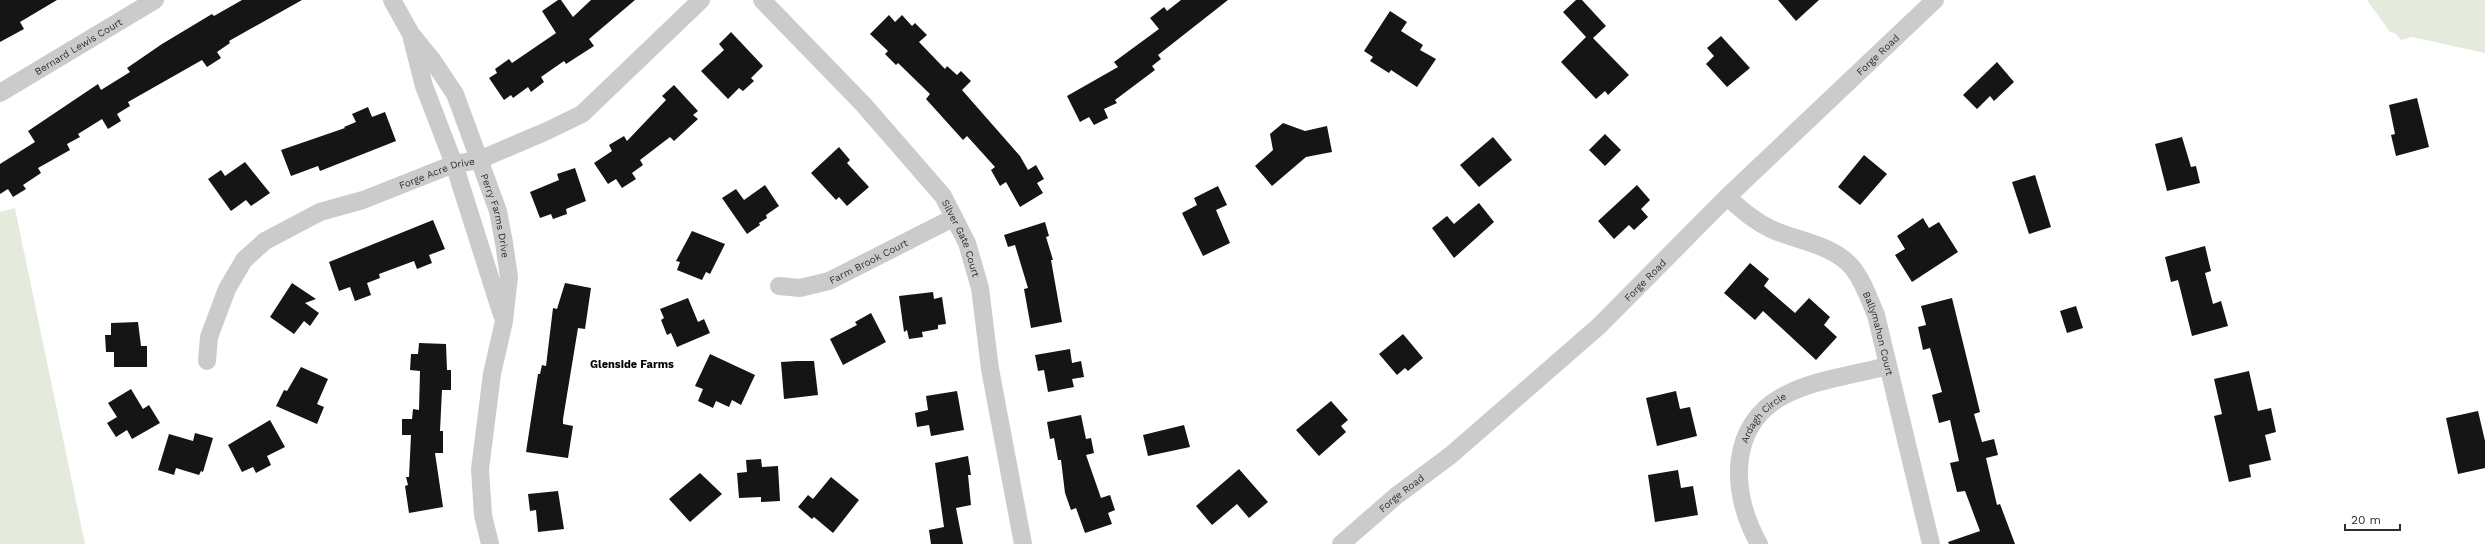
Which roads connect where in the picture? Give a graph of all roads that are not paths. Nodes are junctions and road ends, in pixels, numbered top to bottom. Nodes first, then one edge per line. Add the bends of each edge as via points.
1 (155, 0) edge
2 (392, 0) edge
3 (702, 0) edge
4 (762, 0) edge
5 (1935, 0) edge
6 (411, 34) junction
7 (0, 93) edge
8 (479, 160) junction
9 (454, 164) junction
10 (1727, 197) junction
11 (953, 218) junction
12 (779, 286) dead end
13 (504, 321) junction
14 (207, 361) dead end
15 (1887, 366) junction
16 (490, 544) edge
17 (1023, 544) edge
18 (1341, 544) edge
19 (1759, 544) edge
20 (1931, 544) edge

1 - 7 street, Bernard Lewis Court
2 - 6 street, Perry Farms Drive
3 - 8 street, Forge Acre Drive via 582,114
4 - 11 street, Silver Gate Court via 909,156 943,196
5 - 10 street, Forge Road
6 - 8 street, Perry Farms Drive via 455,94
6 - 9 street, Perry Farms Drive via 424,86
8 - 9 street, Forge Acre Drive
8 - 13 street, Perry Farms Drive via 498,211 504,243 509,277
9 - 13 street, Perry Farms Drive
9 - 14 street, Forge Acre Drive via 363,200 320,212 265,241 244,260 227,289 209,337
10 - 15 street, Ballymahon Court via 1751,218 1834,253 1850,266 1862,284 1876,315
10 - 18 street, Forge Road via 1599,326 1451,455 1396,496
11 - 12 street, Farm Brook Court via 829,281 800,288
11 - 17 street, Silver Gate Court via 967,243 980,288 990,369
13 - 16 street, Perry Farms Drive via 492,374 480,469 483,515
15 - 19 street, Ardagh Circle via 1788,394 1765,408 1753,422 1743,441 1738,479 1751,529
15 - 20 street, Ballymahon Court via 1912,457

